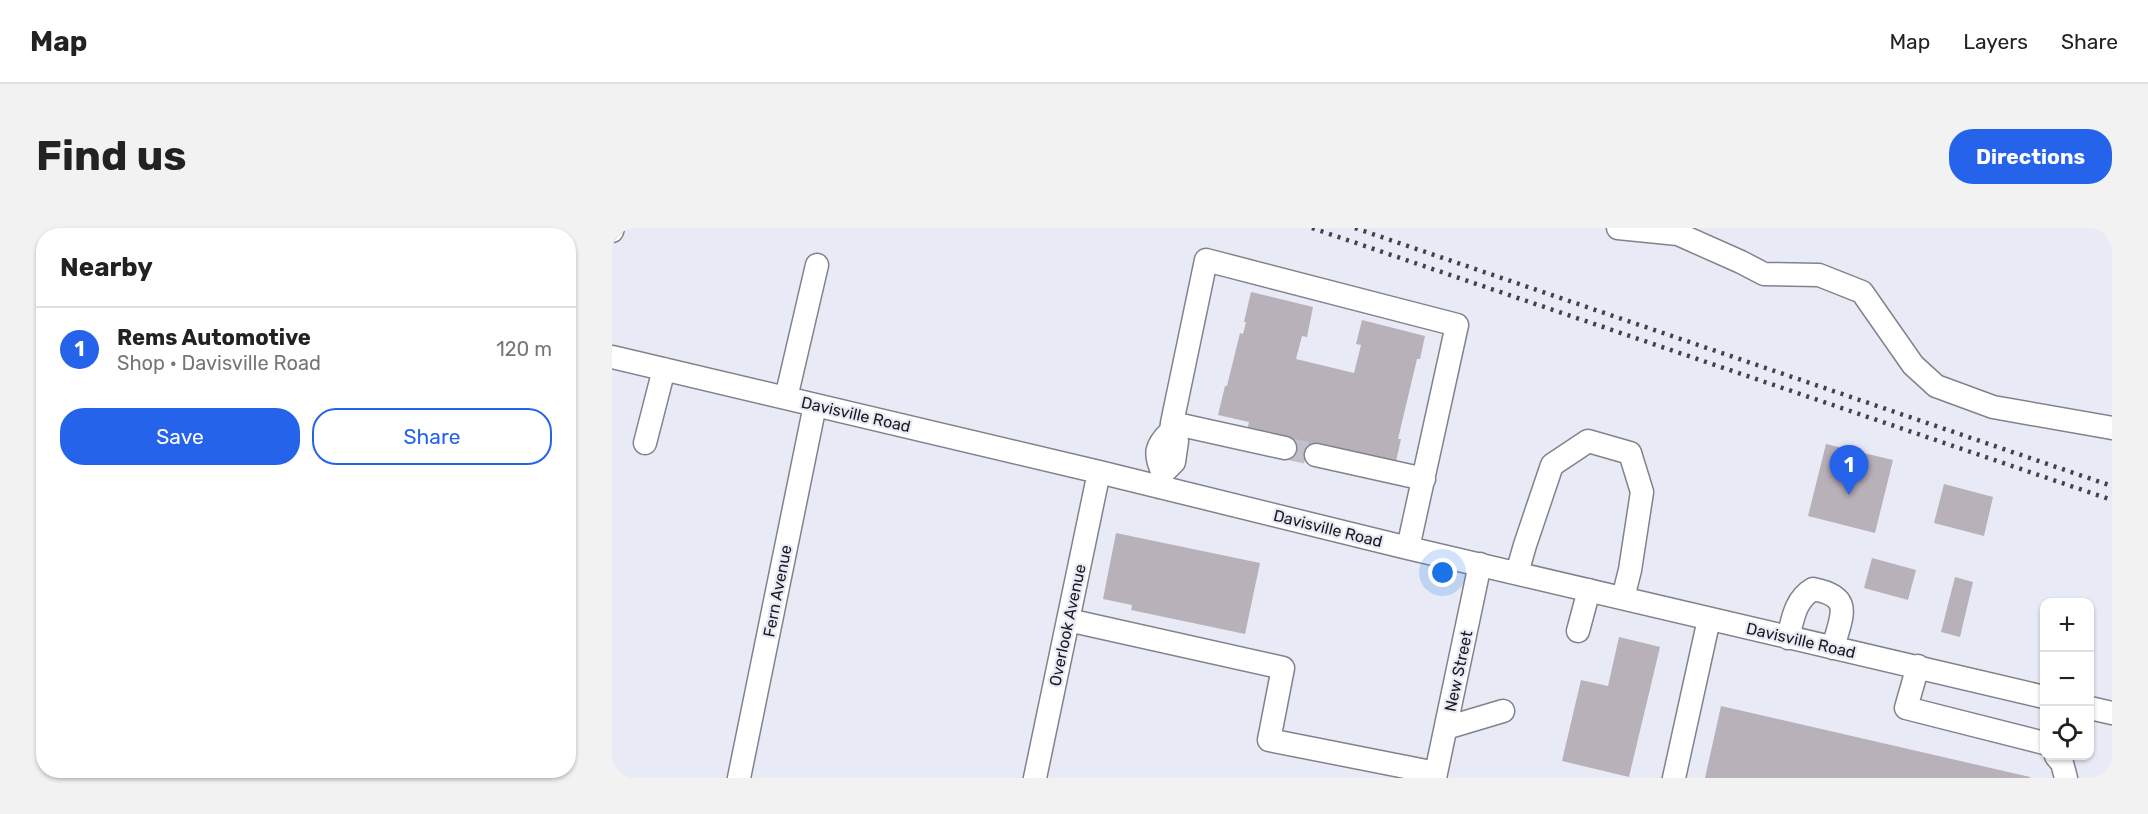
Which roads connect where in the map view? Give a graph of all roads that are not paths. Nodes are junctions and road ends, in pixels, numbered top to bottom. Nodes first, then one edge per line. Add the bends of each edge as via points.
1 (1618, 228) edge
2 (817, 265) dead end
3 (612, 357) edge
4 (664, 369) junction
5 (786, 398) junction
6 (815, 405) junction
7 (1171, 427) junction
8 (2112, 429) edge
9 (645, 443) dead end
10 (1286, 448) tunnel mouth
11 (1316, 455) tunnel mouth
12 (1099, 472) junction
13 (1424, 479) junction
14 (1161, 480) junction
15 (1408, 548) junction
16 (1480, 564) junction
17 (1517, 573) junction
18 (1589, 590) junction
19 (1623, 598) junction
20 (1709, 619) junction
21 (1068, 620) junction
22 (1578, 631) dead end
23 (1788, 638) junction
24 (1833, 648) junction
25 (1918, 666) junction
26 (2040, 696) edge
27 (2094, 709) edge
28 (1503, 711) dead end
29 (2112, 713) edge
30 (1446, 728) junction
31 (2040, 742) edge
32 (2059, 760) edge
33 (1436, 776) edge
34 (739, 778) edge
35 (1035, 778) edge
36 (1674, 778) edge
37 (2066, 778) edge

1 - 8 street via 1678,234 1764,274 1820,275 1862,292 1913,365 1936,386 1993,407
2 - 5 street
3 - 4 street, Davisville Road
4 - 5 street, Davisville Road
4 - 9 street
5 - 6 street, Davisville Road
6 - 12 street, Davisville Road
6 - 34 street, Fern Avenue
7 - 10 street
7 - 13 street via 1206,260 1457,325
7 - 14 street via 1160,440 1156,457
11 - 13 street
12 - 14 street, Davisville Road
12 - 21 street, Overlook Avenue
13 - 15 street
14 - 15 street, Davisville Road
15 - 16 street, Davisville Road
16 - 17 street, Davisville Road
16 - 30 street, New Street
17 - 18 street, Davisville Road
17 - 19 street via 1552,465 1588,441 1630,453 1642,492
18 - 19 street, Davisville Road
18 - 22 street
19 - 20 street, Davisville Road
20 - 23 street, Davisville Road
20 - 36 street
21 - 33 street via 1283,668 1269,740
21 - 35 street, Overlook Avenue
23 - 24 street, Davisville Road
23 - 24 street via 1802,596 1813,589 1827,592 1837,597 1842,607
24 - 25 street, Davisville Road
25 - 26 street, Davisville Road
25 - 31 street via 1906,708
27 - 29 street
28 - 30 street
30 - 33 street, New Street
32 - 37 street

